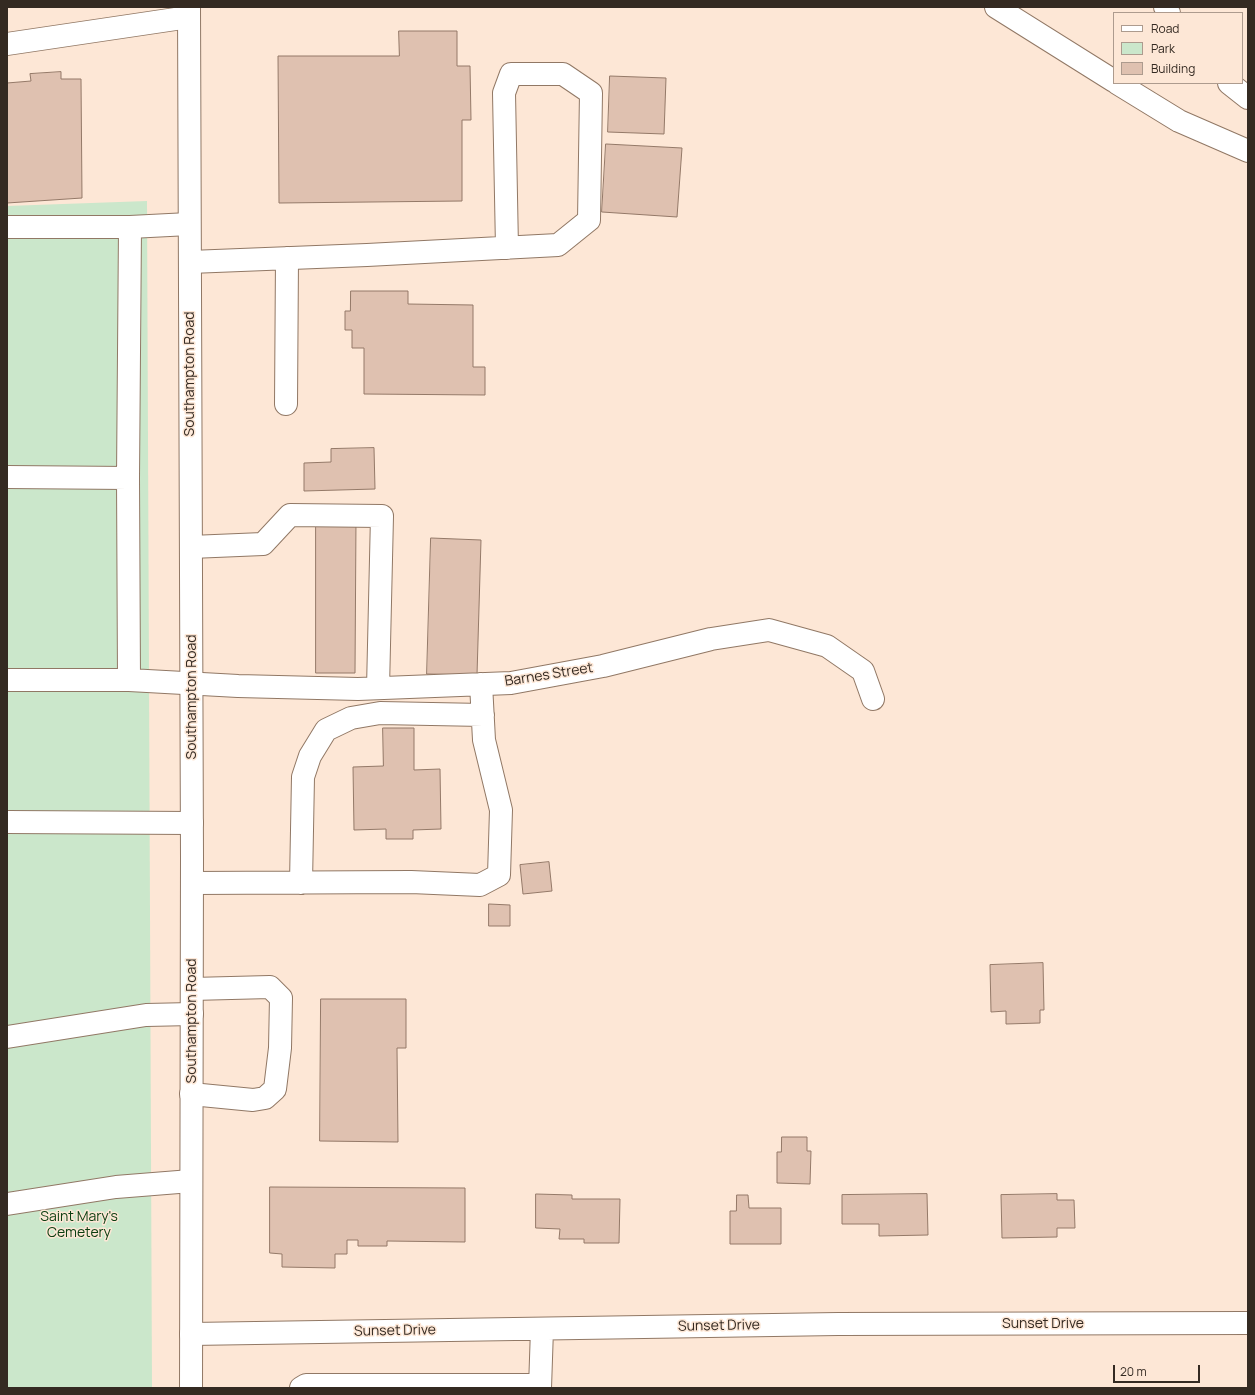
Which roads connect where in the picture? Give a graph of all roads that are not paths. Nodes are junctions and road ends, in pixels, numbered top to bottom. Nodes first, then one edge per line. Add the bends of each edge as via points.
1 (996, 7) edge
2 (189, 12) edge
3 (7, 44) edge
4 (1113, 80) edge
5 (1119, 84) edge
6 (1230, 84) edge
7 (1248, 98) edge
8 (1248, 151) edge
9 (189, 224) junction
10 (7, 227) edge
11 (130, 227) junction
12 (507, 248) junction
13 (287, 258) junction
14 (190, 262) junction
15 (286, 404) dead end
16 (7, 477) edge
17 (128, 478) junction
18 (191, 547) junction
19 (7, 680) edge
20 (129, 680) junction
21 (192, 683) junction
22 (481, 684) junction
23 (378, 688) junction
24 (873, 699) dead end
25 (483, 715) junction
26 (7, 822) edge
27 (192, 823) junction
28 (192, 883) junction
29 (301, 883) junction
30 (192, 989) junction
31 (192, 1014) junction
32 (7, 1037) edge
33 (192, 1094) junction
34 (191, 1181) junction
35 (7, 1204) edge
36 (1248, 1323) edge
37 (542, 1329) junction
38 (191, 1334) junction
39 (540, 1386) edge
40 (191, 1388) edge
41 (301, 1388) edge

1 - 4 main road
2 - 3 main road
2 - 9 main road, Southampton Road
5 - 8 main road via 1179,121
6 - 7 main road
9 - 11 main road
9 - 14 main road, Southampton Road
10 - 11 main road
11 - 17 main road
12 - 12 main road via 558,245 589,220 591,93 564,74 511,74 504,93
12 - 13 main road
13 - 14 main road
13 - 15 main road
14 - 18 main road, Southampton Road
16 - 17 main road
17 - 20 main road
18 - 21 main road, Southampton Road
18 - 23 main road via 263,544 290,515 382,516
19 - 20 main road, Barnes Street
20 - 21 main road, Barnes Street
21 - 23 main road, Barnes Street
21 - 27 main road, Southampton Road
22 - 23 main road, Barnes Street
22 - 24 main road, Barnes Street via 511,683 603,666 711,639 769,630 827,646 863,671
22 - 25 main road
25 - 29 main road via 380,713 351,718 326,730 310,756 303,777
25 - 29 main road via 484,740 501,810 499,876 480,885 411,882
26 - 27 main road
27 - 28 main road, Southampton Road
28 - 29 main road
28 - 30 main road, Southampton Road
30 - 31 main road, Southampton Road
30 - 33 main road via 270,987 281,998 280,1048 275,1089 265,1098 253,1100
31 - 32 main road via 146,1014
31 - 33 main road, Southampton Road
33 - 34 main road, Southampton Road
34 - 35 main road via 116,1186
34 - 38 main road, Southampton Road
36 - 37 main road, Sunset Drive via 846,1324
37 - 38 main road, Sunset Drive
37 - 39 main road
38 - 40 main road, Southampton Road
39 - 41 main road via 306,1385

